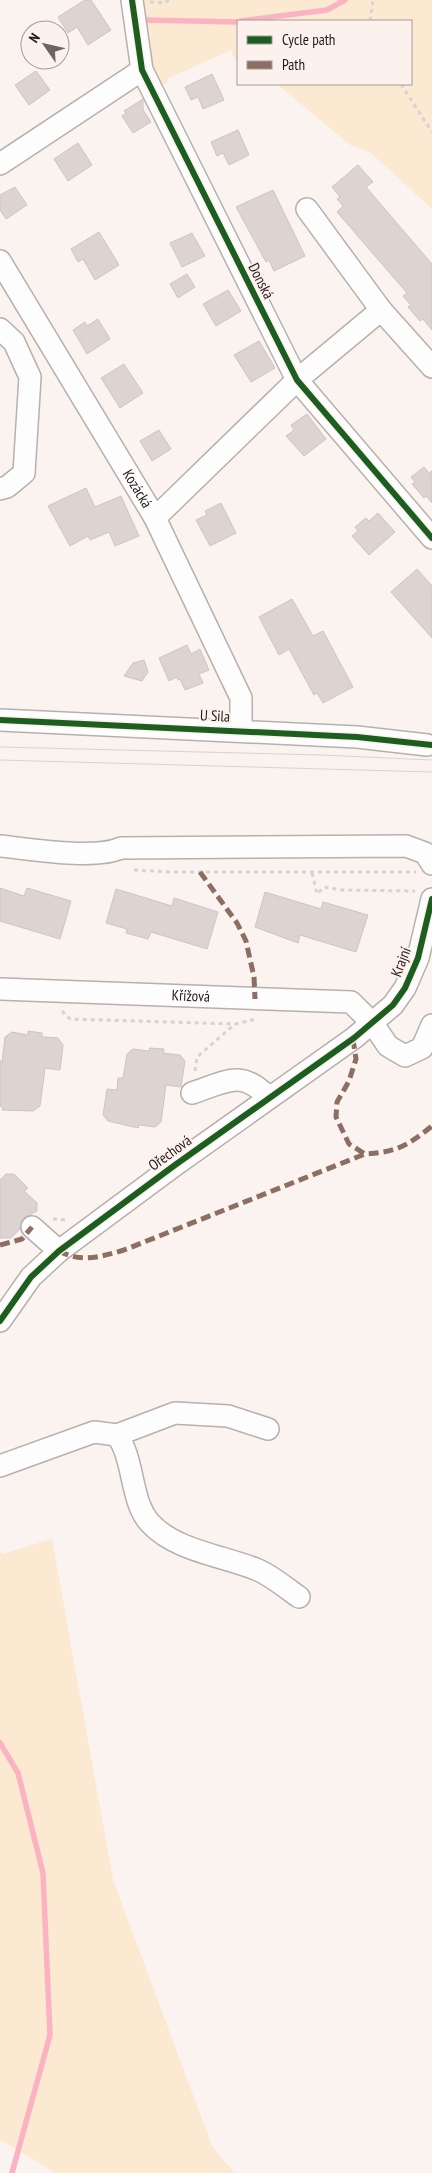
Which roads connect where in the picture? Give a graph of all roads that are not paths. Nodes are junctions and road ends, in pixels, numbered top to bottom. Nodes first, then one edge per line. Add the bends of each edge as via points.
1 (132, 0) edge
2 (142, 70) junction
3 (0, 164) edge
4 (307, 209) dead end
5 (0, 261) edge
6 (381, 310) junction
7 (0, 329) edge
8 (432, 367) edge
9 (297, 380) junction
10 (0, 489) edge
11 (155, 518) junction
12 (432, 538) edge
13 (0, 720) edge
14 (241, 730) junction
15 (427, 745) dead end
16 (0, 846) edge
17 (426, 868) edge
18 (426, 895) edge
19 (0, 989) edge
20 (373, 1024) junction
21 (432, 1026) edge
22 (192, 1093) road end
23 (269, 1098) junction
24 (32, 1227) dead end
25 (59, 1251) junction
26 (0, 1321) edge
27 (268, 1429) dead end
28 (117, 1435) junction
29 (0, 1466) edge
30 (300, 1597) dead end

1 - 2 street, Donská
2 - 3 street
2 - 9 street, Donská
4 - 6 street
5 - 11 street, Kozácká
6 - 8 street
6 - 9 street
7 - 10 street via 14,342 30,377 24,473
9 - 11 street
9 - 12 street, Donská
11 - 14 street, Kozácká via 241,698
13 - 14 street, U Sila
14 - 15 street, U Sila via 357,736
16 - 17 street via 59,852 111,852 121,848 406,846 425,853
18 - 20 street, Krajní via 418,958 393,1005
19 - 20 street, Křížová via 352,1002
20 - 21 street, Křížová via 388,1046 405,1056 422,1048
20 - 23 street, Ořechová
22 - 23 street via 230,1080 244,1079
23 - 25 street, Ořechová
24 - 25 street
25 - 26 street, Ořechová via 31,1277
27 - 28 street via 228,1416 175,1413
28 - 29 street via 94,1432
28 - 30 street via 125,1446 136,1494 149,1523 194,1549 258,1570

